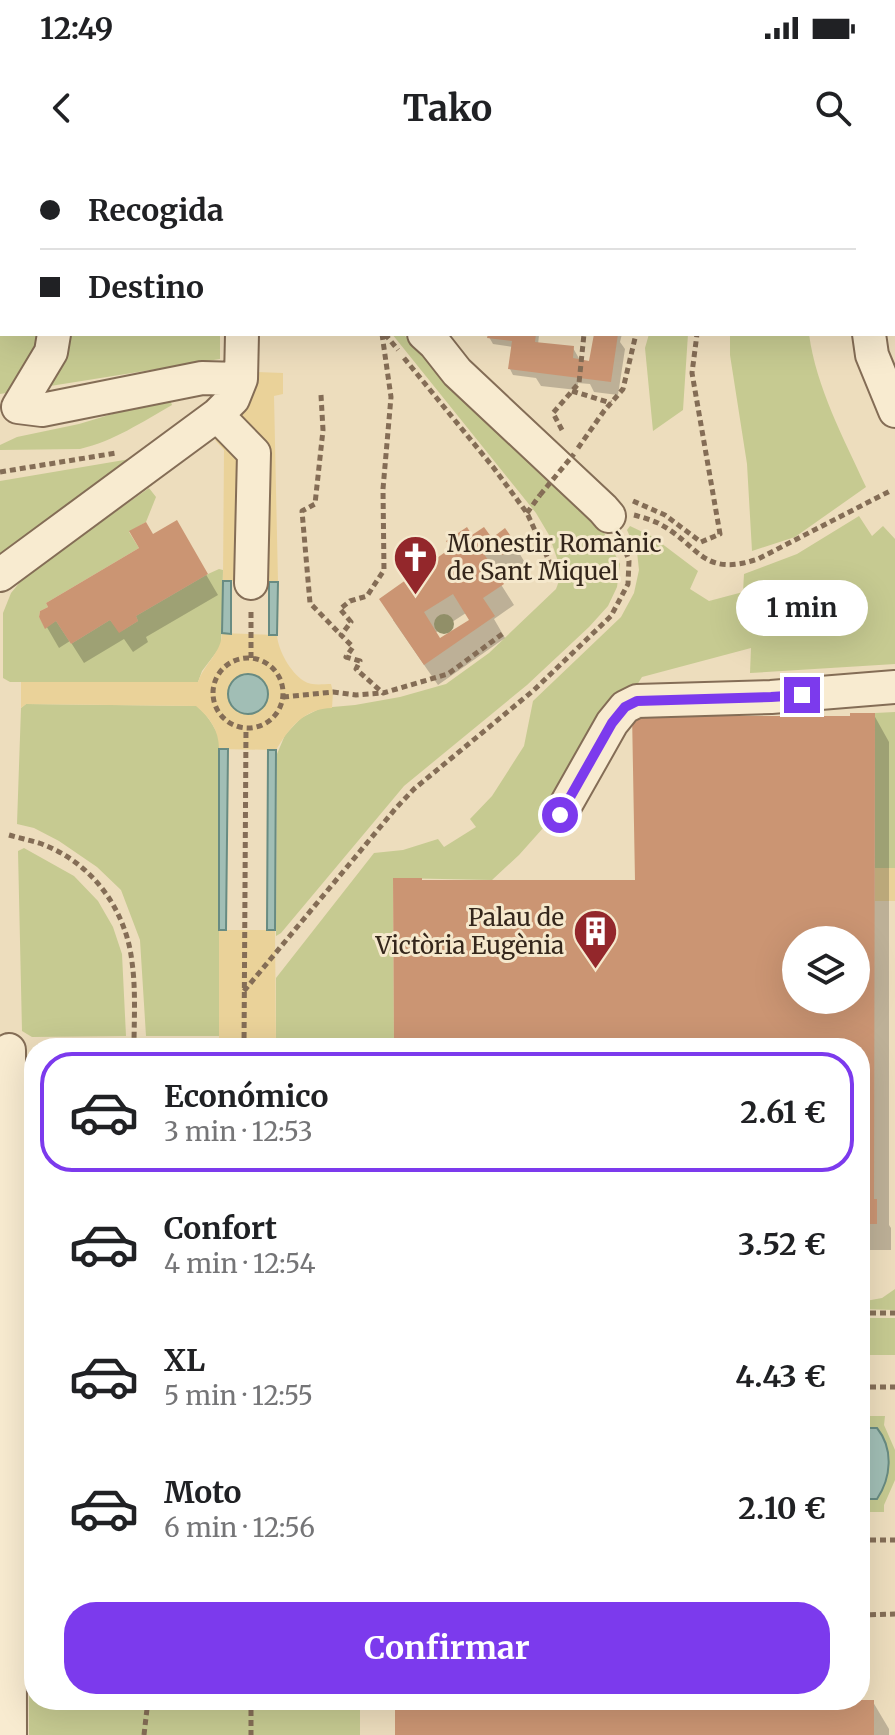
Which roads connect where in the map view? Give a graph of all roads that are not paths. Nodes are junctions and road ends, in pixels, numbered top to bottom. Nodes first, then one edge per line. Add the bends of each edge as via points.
1 (54, 336) edge
2 (426, 336) edge
3 (869, 336) edge
4 (242, 340) edge
5 (241, 379) junction
6 (895, 411) edge
7 (217, 415) junction
8 (620, 508) road end
9 (0, 575) edge
10 (251, 583) dead end
11 (895, 687) edge
12 (560, 815) dead end
13 (21, 1049) edge
14 (10, 1735) edge

1 - 5 street via 51,352 18,407 42,410 202,378
2 - 8 street via 457,372 603,509
3 - 6 street
4 - 5 street
5 - 7 street via 233,399
7 - 9 street
7 - 10 street via 254,453
11 - 12 street via 637,701 612,723
13 - 14 street via 8,1526

